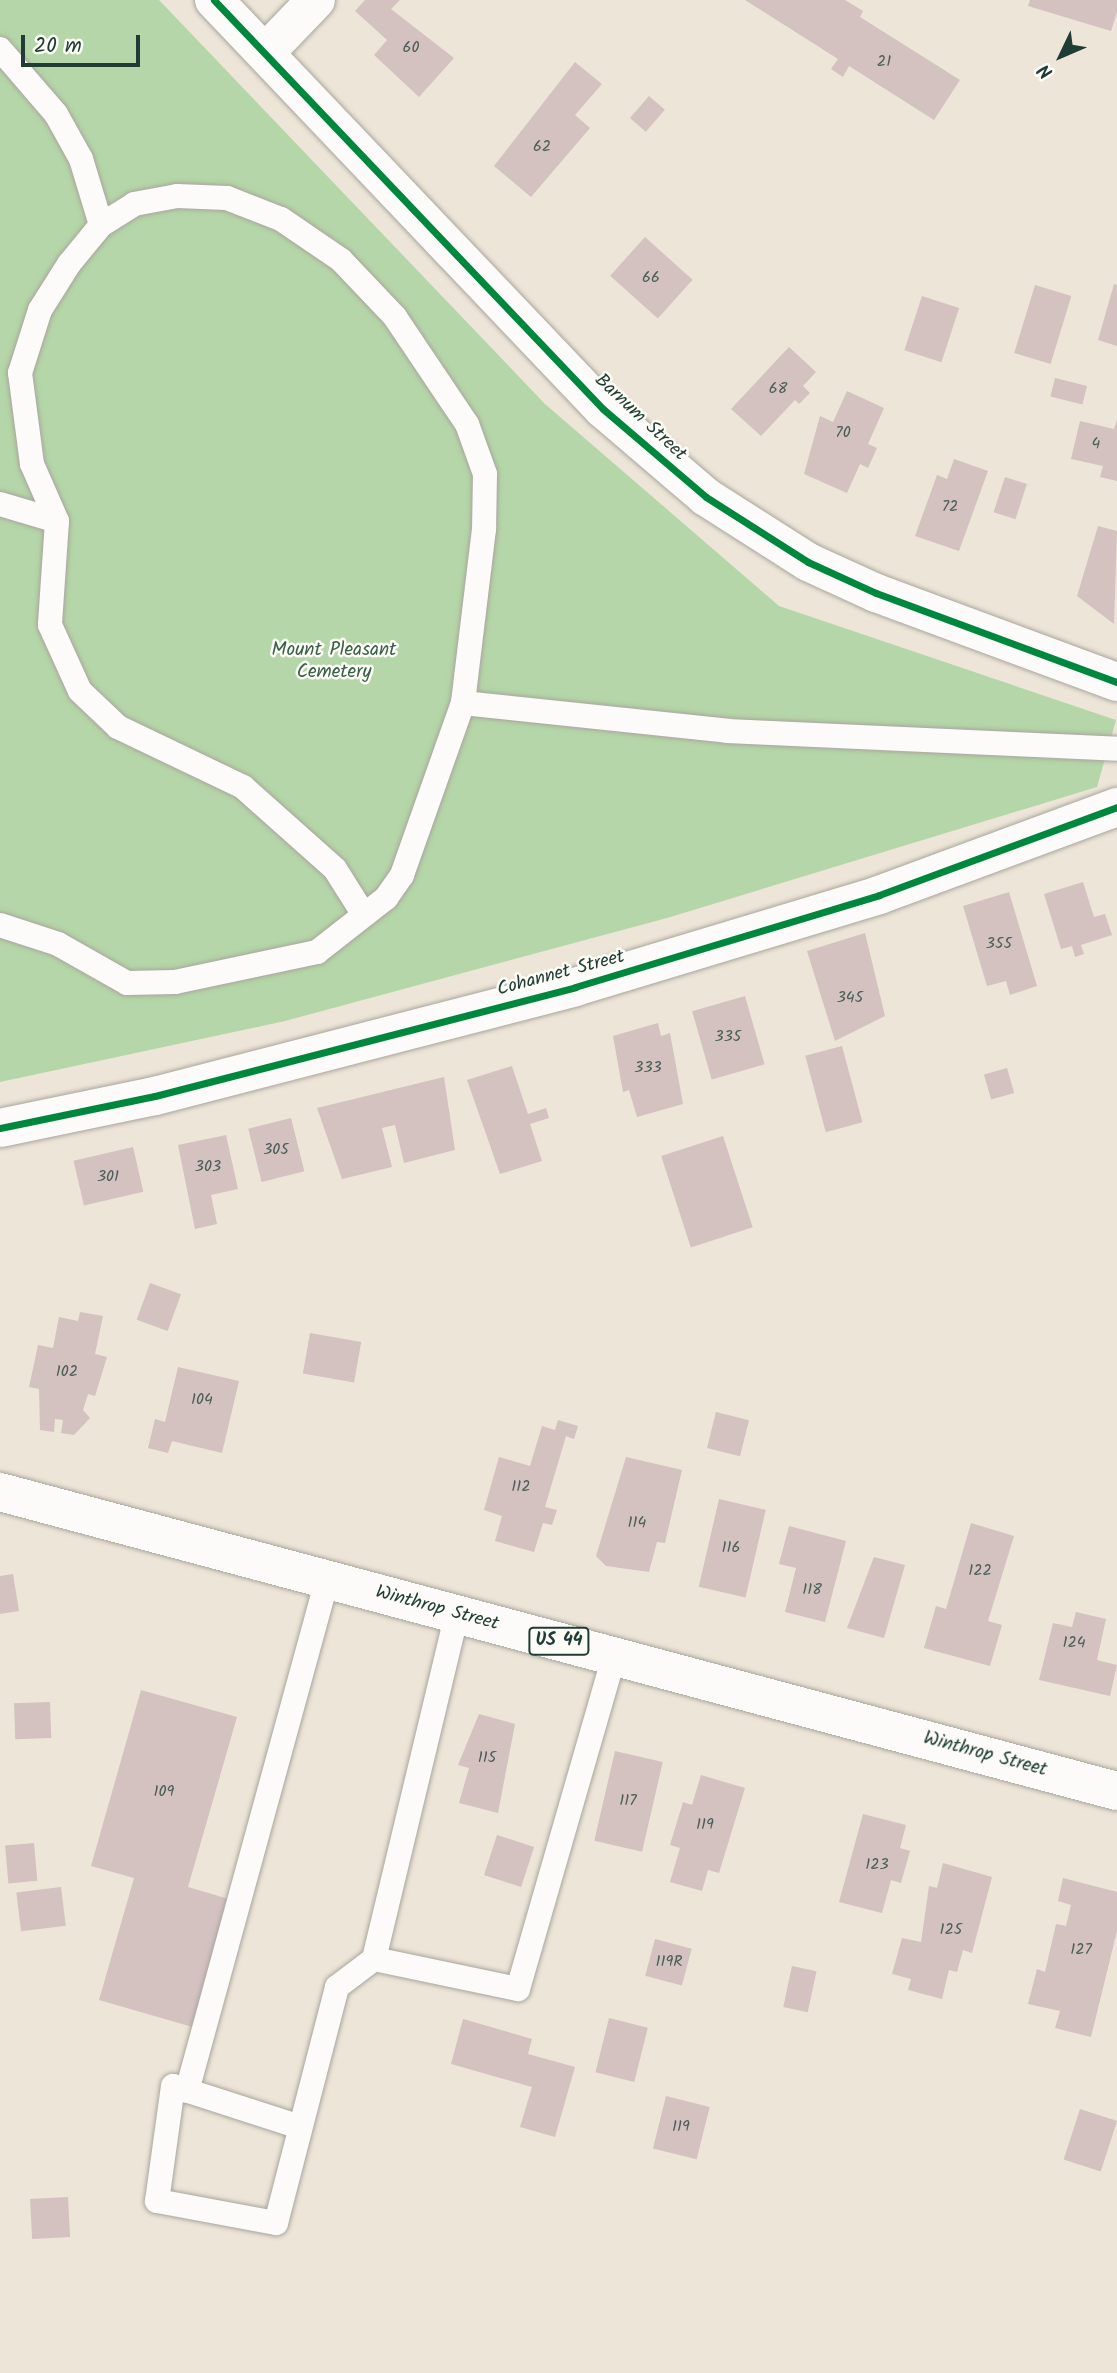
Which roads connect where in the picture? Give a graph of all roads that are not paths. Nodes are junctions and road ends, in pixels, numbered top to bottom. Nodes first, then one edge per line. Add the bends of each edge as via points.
1 (214, 0) edge
2 (316, 0) edge
3 (0, 49) edge
4 (266, 52) junction
5 (102, 225) junction
6 (0, 504) edge
7 (57, 521) junction
8 (1117, 682) edge
9 (463, 703) junction
10 (1117, 749) edge
11 (1117, 807) edge
12 (364, 915) junction
13 (0, 925) edge
14 (0, 1128) edge
15 (0, 1492) edge
16 (327, 1580) junction
17 (457, 1614) junction
18 (614, 1656) junction
19 (1117, 1791) edge
20 (374, 1959) junction
21 (187, 2091) junction
22 (300, 2127) junction

1 - 4 main road, Barnum Street
2 - 4 main road
3 - 5 lane via 56,114 81,159
4 - 8 main road, Barnum Street via 603,409 706,497 808,562 876,593
5 - 7 lane via 40,310 20,373 32,464
5 - 9 lane via 134,204 177,196 227,198 281,219 341,260 395,317 467,424 485,474
6 - 7 lane
7 - 12 lane via 50,625 80,691 118,727 243,787 335,869
9 - 10 lane via 729,731
9 - 12 lane via 402,876
11 - 14 main road, Cohannet Street via 916,882 610,977 155,1096
12 - 13 lane via 317,952 163,982 127,983 58,944
15 - 16 main road, Winthrop Street / US 44
16 - 17 main road, Winthrop Street / US 44
16 - 21 lane
17 - 18 main road, Winthrop Street / US 44
17 - 20 lane
18 - 19 main road, Winthrop Street / US 44
18 - 20 lane via 518,1989
20 - 22 lane via 337,1987
21 - 22 lane
21 - 22 lane via 173,2086 157,2201 276,2223

